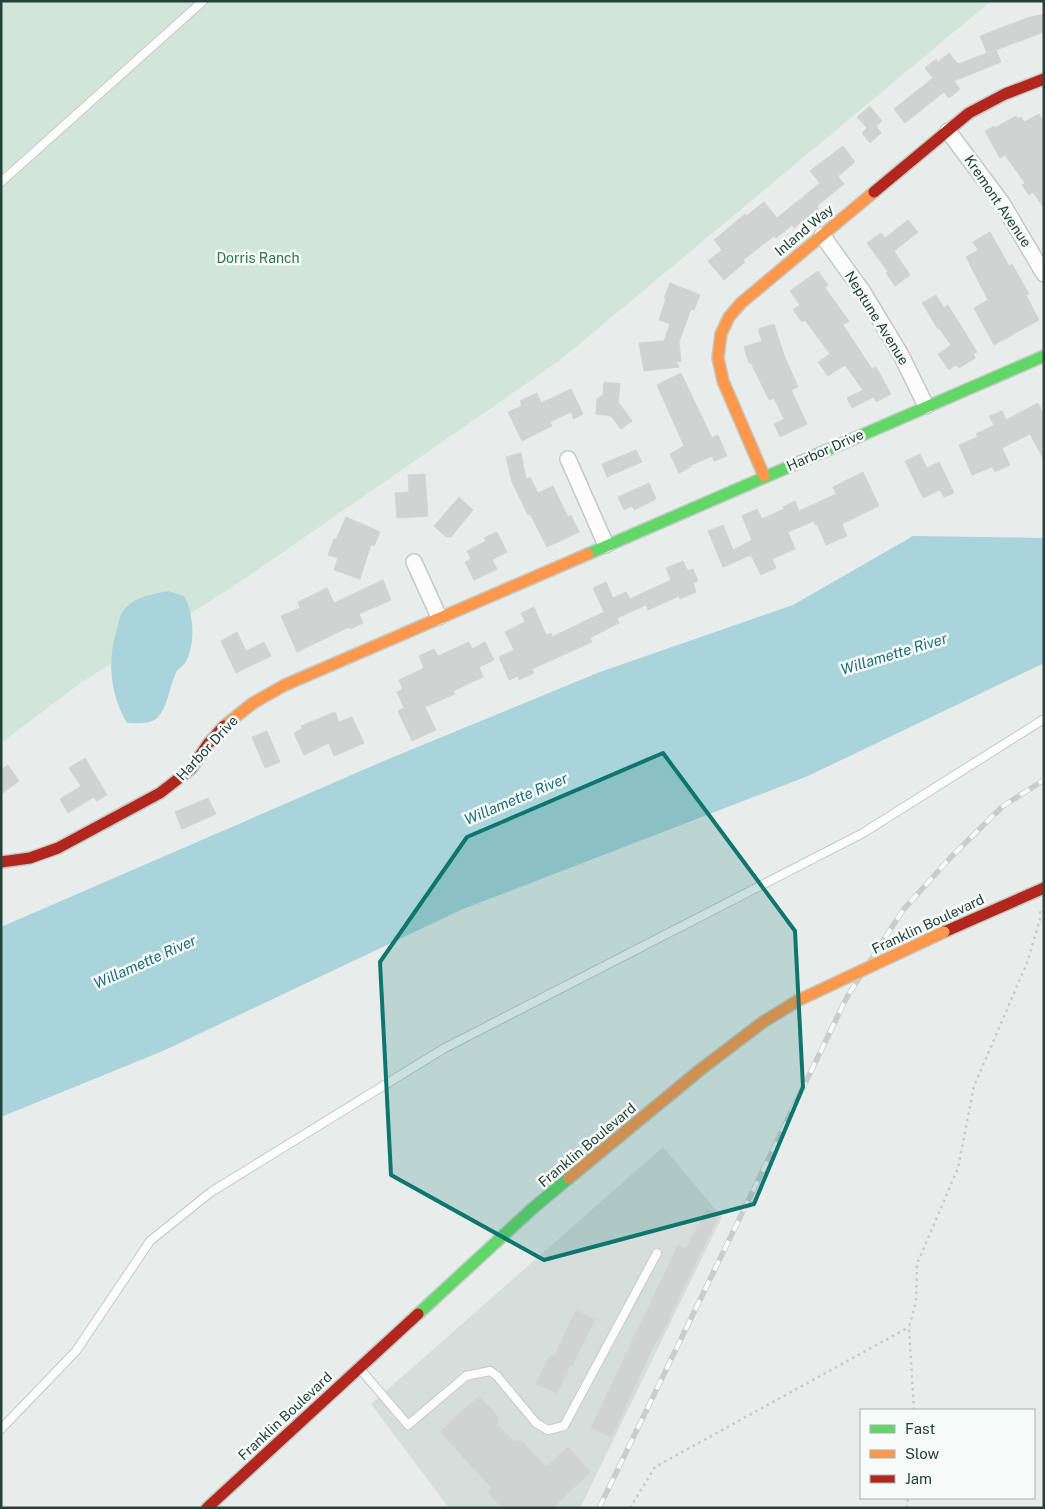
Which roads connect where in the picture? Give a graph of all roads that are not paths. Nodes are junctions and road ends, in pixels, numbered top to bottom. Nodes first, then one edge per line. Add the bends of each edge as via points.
1 (203, 1) edge
2 (1044, 79) edge
3 (948, 131) junction
4 (1, 182) edge
5 (822, 235) junction
6 (1044, 274) edge
7 (1044, 356) edge
8 (926, 406) junction
9 (568, 459) dead end
10 (764, 476) junction
11 (606, 545) junction
12 (414, 562) dead end
13 (439, 617) junction
14 (1044, 718) edge
15 (1, 862) edge
16 (1042, 889) edge
17 (657, 1252) dead end
18 (359, 1368) junction
19 (1, 1429) edge
20 (207, 1508) edge

1 - 4 lane
2 - 3 street, Inland Way via 995,98
3 - 5 street, Inland Way
3 - 6 street, Kremont Avenue via 1002,203
5 - 8 street, Neptune Avenue via 868,300 901,355
5 - 10 street, Inland Way via 741,303 721,334 718,358 723,381
7 - 8 street, Harbor Drive
8 - 10 street, Harbor Drive
9 - 11 street
10 - 11 street, Harbor Drive
11 - 13 street, Harbor Drive
12 - 13 street
13 - 15 street, Harbor Drive via 249,704 224,725 189,771 146,801 41,854
14 - 19 lane via 863,833 443,1049 211,1192 150,1241 76,1351
16 - 18 street, Franklin Boulevard, bridge via 799,1000 763,1022 532,1209
17 - 18 lane via 564,1426 548,1430 536,1423 490,1371 466,1376 408,1424
18 - 20 street, Franklin Boulevard

